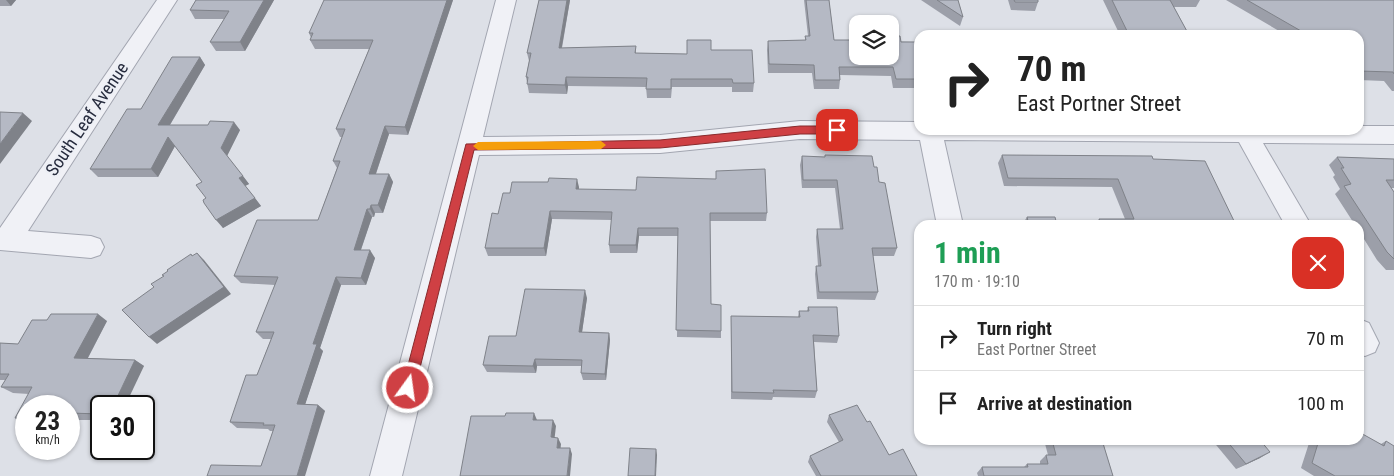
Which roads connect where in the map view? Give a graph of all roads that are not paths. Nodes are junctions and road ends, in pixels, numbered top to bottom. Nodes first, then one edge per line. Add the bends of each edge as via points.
1 (167, 0) edge
2 (506, 0) edge
3 (914, 130) edge
4 (931, 135) edge
5 (1247, 135) joint
6 (1394, 135) edge
7 (470, 146) junction
8 (949, 220) edge
9 (1295, 220) edge
10 (4, 239) edge
11 (91, 248) dead end
12 (386, 476) edge

1 - 10 street, South Leaf Avenue
2 - 7 street
3 - 7 street via 800,130 660,144
4 - 8 street
5 - 6 street
5 - 9 street
7 - 12 street
10 - 11 street

